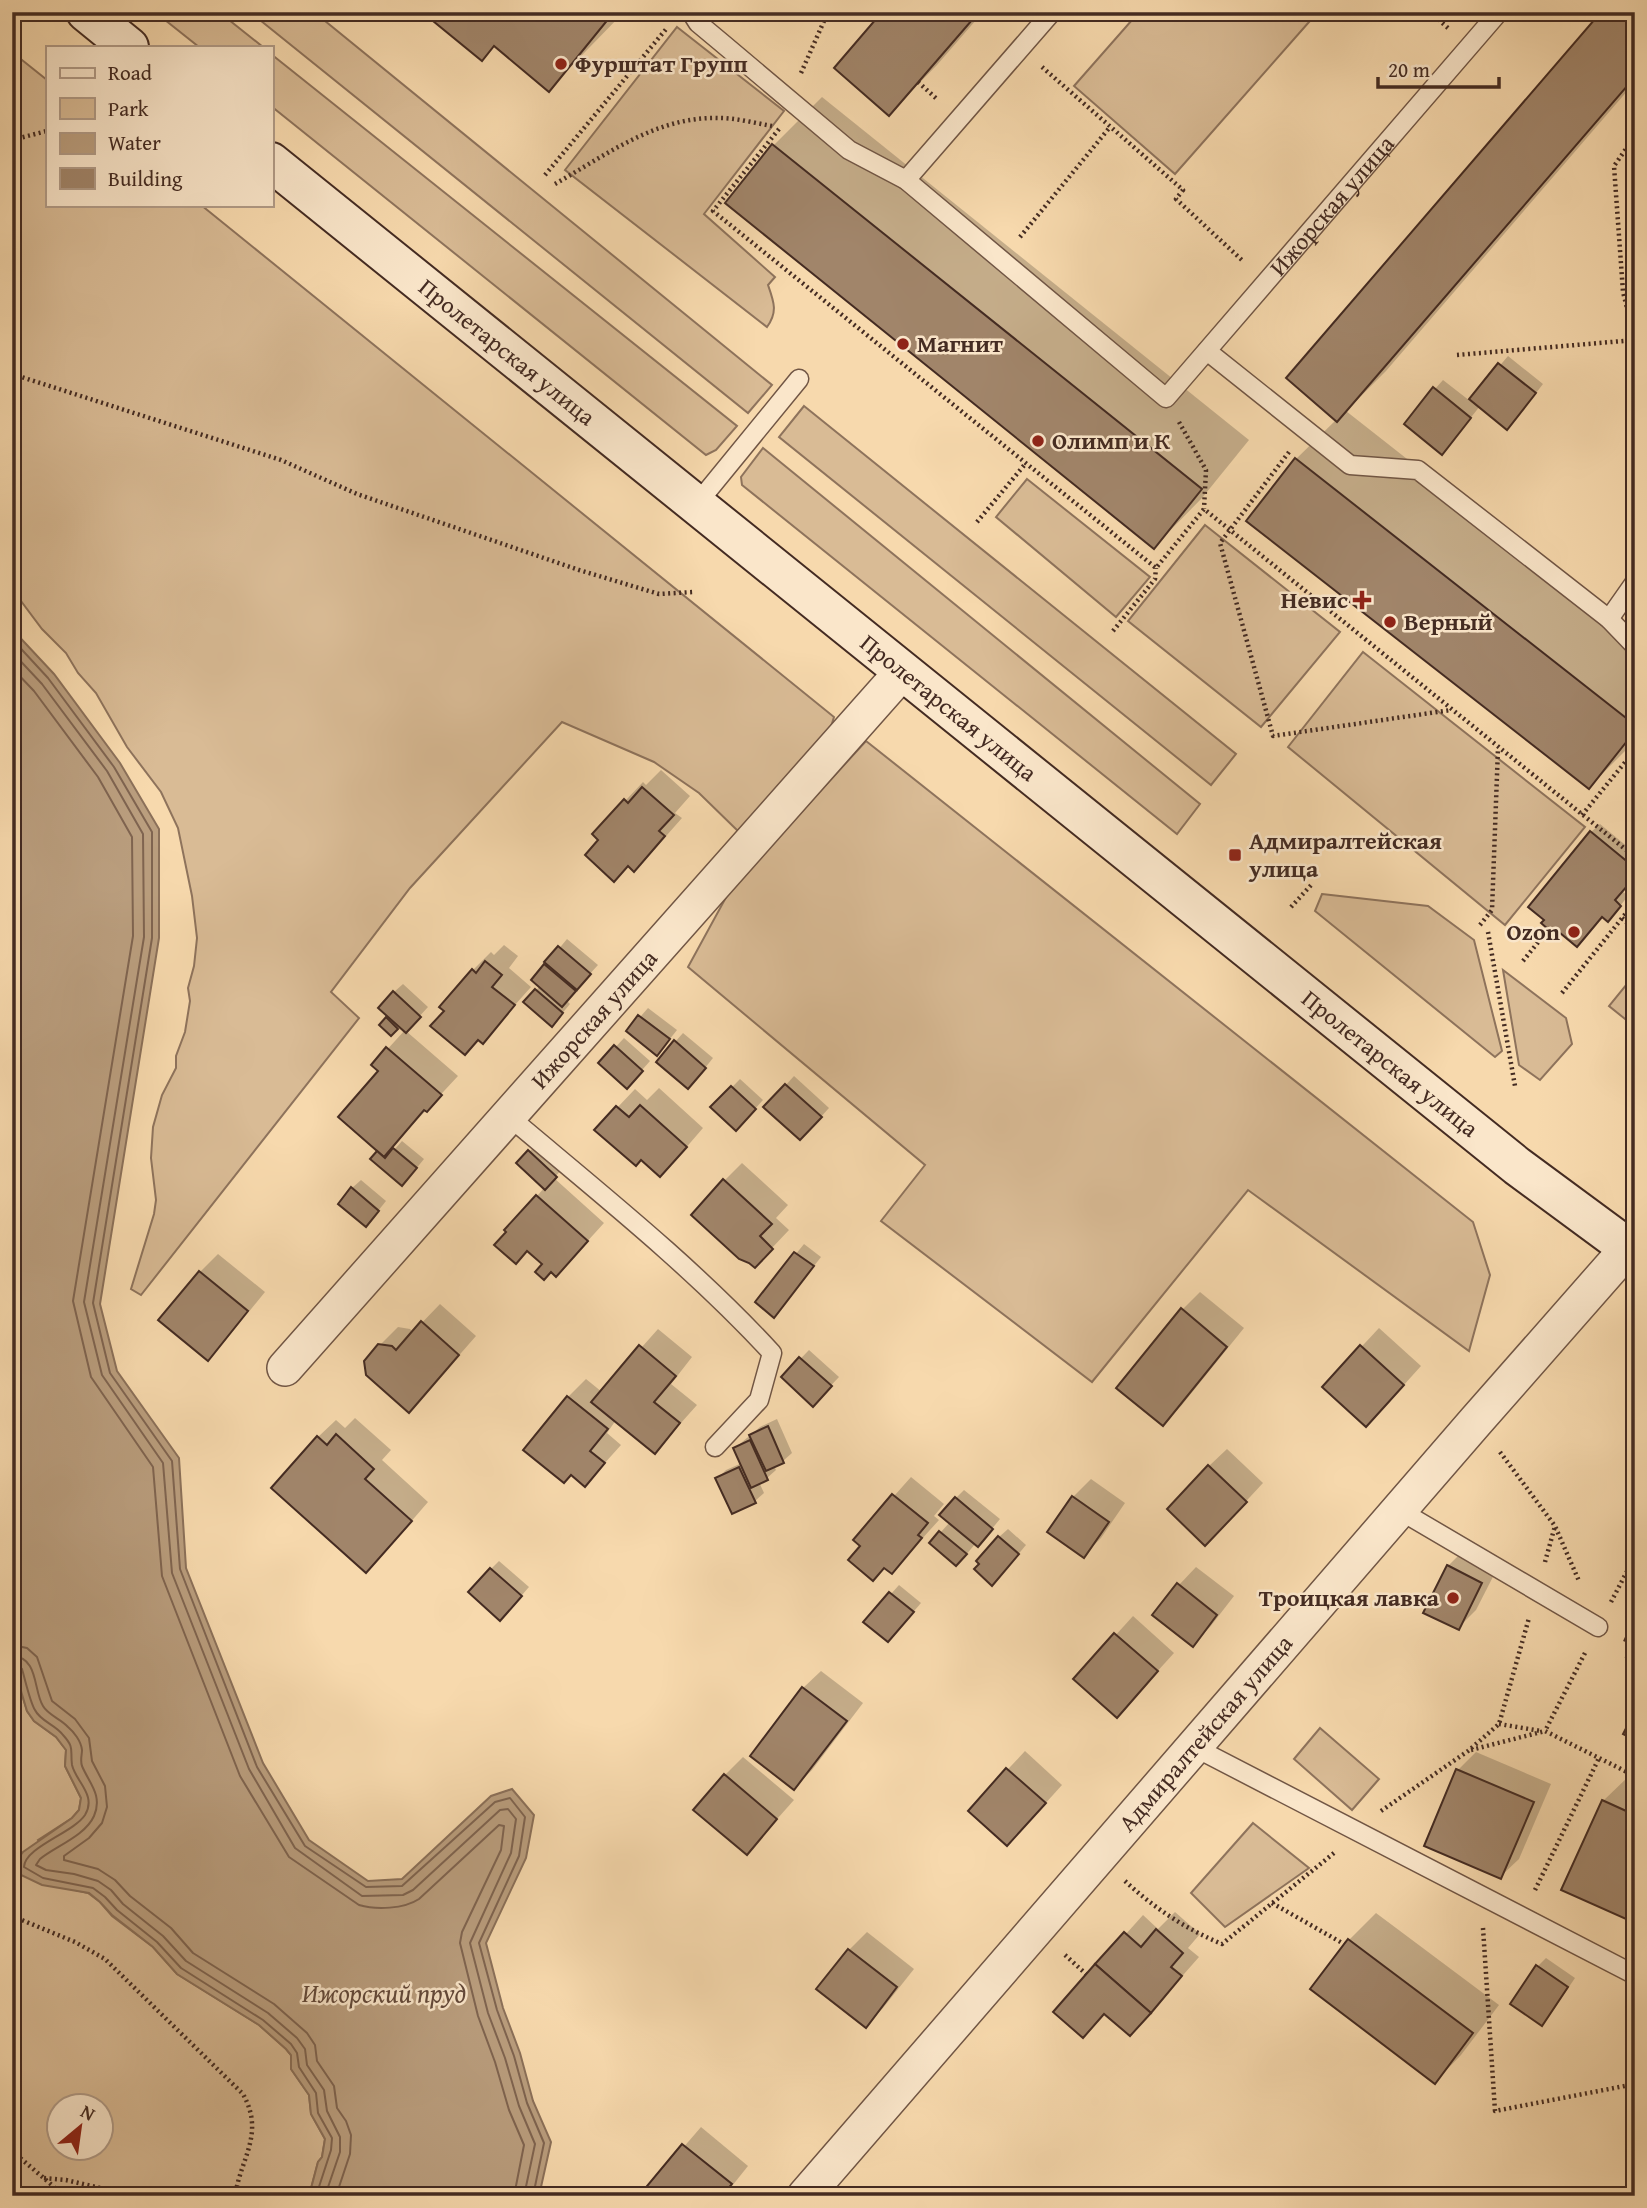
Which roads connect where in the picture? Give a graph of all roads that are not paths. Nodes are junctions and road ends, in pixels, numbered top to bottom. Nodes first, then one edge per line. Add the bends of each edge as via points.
1 (86, 12) edge
2 (691, 12) edge
3 (1052, 12) edge
4 (1499, 12) edge
5 (128, 46) edge
6 (273, 164) edge
7 (906, 180) junction
8 (1207, 351) junction
9 (799, 379) dead end
10 (696, 505) junction
11 (1635, 582) edge
12 (1609, 619) junction
13 (1635, 646) edge
14 (903, 671) junction
15 (507, 1115) junction
16 (1633, 1247) edge
17 (285, 1368) dead end
18 (715, 1447) dead end
19 (1399, 1510) junction
20 (1598, 1627) road end
21 (1194, 1747) junction
22 (1635, 1975) edge
23 (805, 2196) edge

1 - 5 main road
2 - 7 lane via 698,23 849,150
3 - 7 lane
4 - 8 lane, Ижорская улица
6 - 10 main road, Пролетарская улица
7 - 8 lane, Ижорская улица via 1166,398
8 - 12 lane via 1350,465 1418,470
9 - 10 lane
10 - 14 main road, Пролетарская улица
11 - 12 lane
12 - 13 lane
14 - 15 street, Ижорская улица
14 - 16 main road, Пролетарская улица via 1517,1166
15 - 17 street, Ижорская улица
15 - 18 lane via 629,1218 772,1353 760,1400
16 - 19 street, Адмиралтейская улица
19 - 20 lane
19 - 21 street, Адмиралтейская улица
21 - 22 lane
21 - 23 street, Адмиралтейская улица

